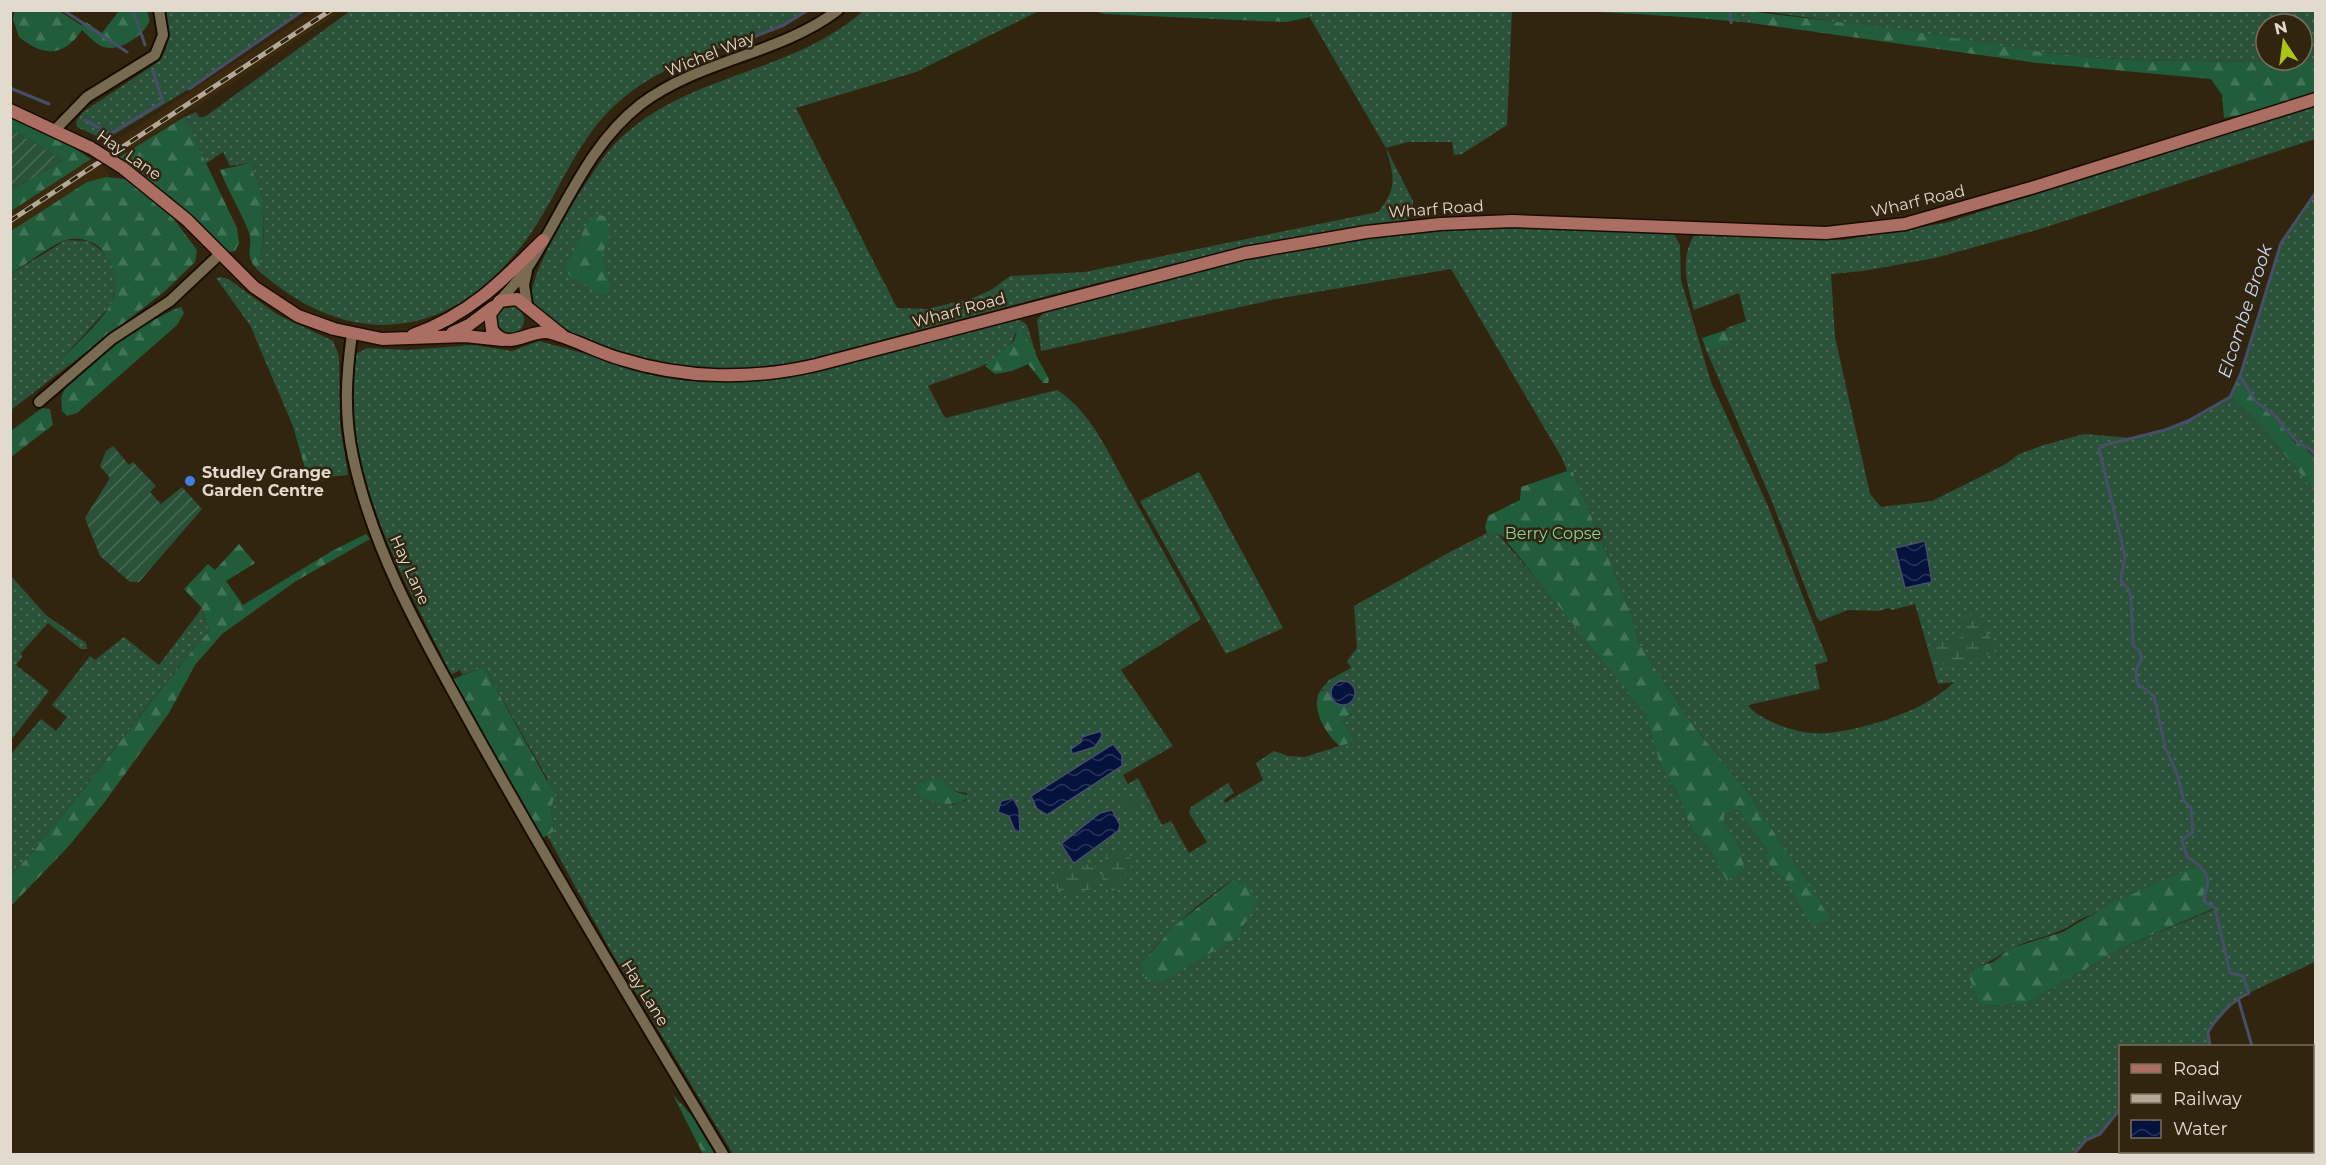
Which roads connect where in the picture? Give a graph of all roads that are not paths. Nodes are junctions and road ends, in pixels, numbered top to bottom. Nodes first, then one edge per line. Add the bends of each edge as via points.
1 (159, 10) edge
2 (838, 10) edge
3 (2316, 99) edge
4 (10, 110) edge
5 (56, 130) junction
6 (543, 240) junction
7 (220, 254) junction
8 (529, 264) junction
9 (496, 305) junction
10 (528, 308) junction
11 (352, 334) junction
12 (527, 334) junction
13 (445, 336) junction
14 (563, 336) junction
15 (401, 340) junction
16 (504, 340) junction
17 (39, 402) dead end
18 (723, 1155) edge

1 - 5 street via 163,35 155,54 87,97
2 - 6 street, Wichel Way via 808,30 683,79 640,105 598,148
3 - 14 main road, Wharf Road via 1969,207 1879,228 1826,233 1512,221 1365,232 1245,253 816,365 765,374 711,375 669,370 618,358
4 - 5 main road, Hay Lane
5 - 7 main road, Hay Lane, bridge via 123,168 187,220
6 - 8 street, Wichel Way
6 - 15 main road via 463,312
7 - 11 main road, Hay Lane via 278,304 311,322
7 - 17 street via 170,300 112,339
8 - 9 street, Wichel Way
8 - 10 street, Wichel Way via 524,285
9 - 10 main road via 511,298
9 - 13 main road, Wharf Road via 469,325
9 - 16 main road via 489,317 490,325 495,335
10 - 12 main road via 532,321
10 - 14 main road, Wharf Road
11 - 15 main road, Wharf Road
11 - 18 street, Hay Lane via 346,398 350,441 369,514 396,583 531,833
12 - 14 main road, Wharf Road
12 - 16 main road, Wharf Road via 518,340
13 - 15 main road, Wharf Road
13 - 16 main road, Wharf Road

